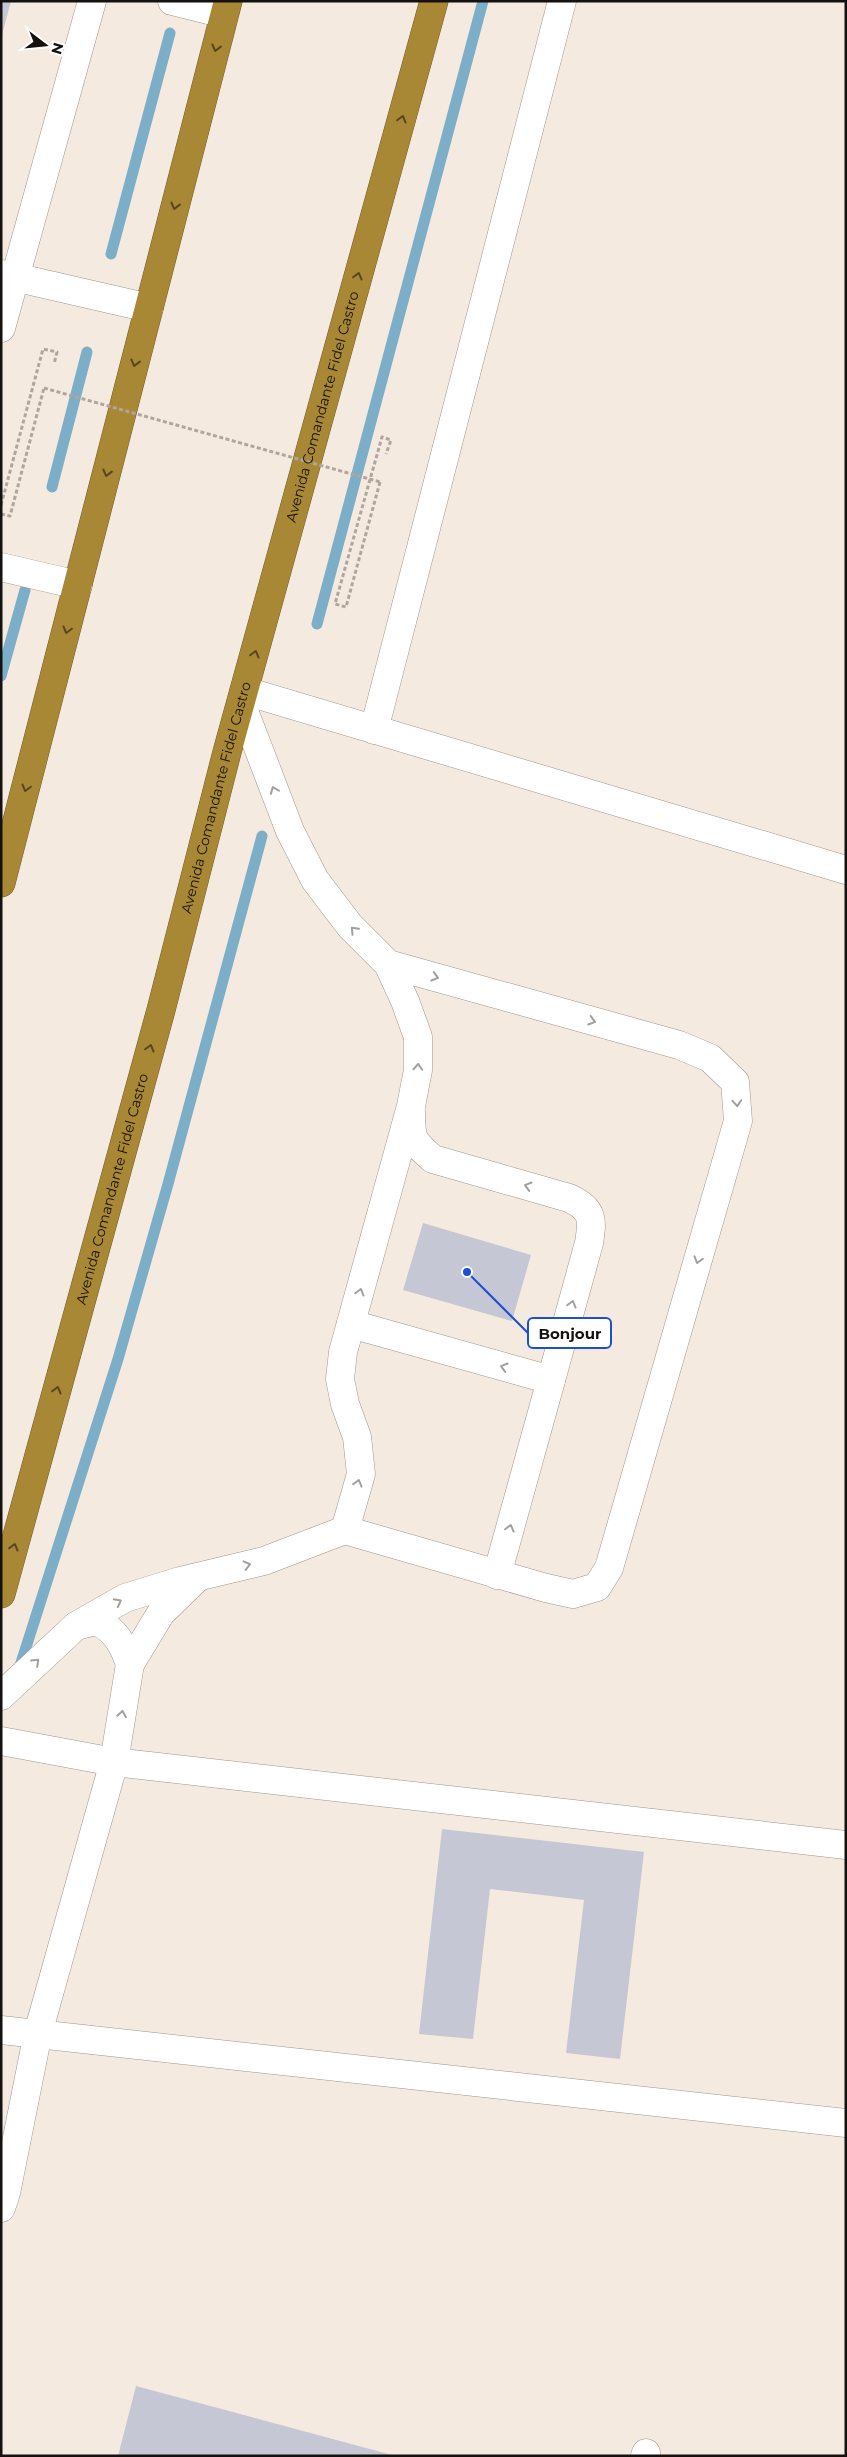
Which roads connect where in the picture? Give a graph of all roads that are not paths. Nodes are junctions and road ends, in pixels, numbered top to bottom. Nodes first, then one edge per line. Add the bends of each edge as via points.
1 (92, 1) edge
2 (172, 1) edge
3 (434, 1) edge
4 (562, 1) edge
5 (226, 8) edge
6 (8, 275) edge
7 (149, 308) junction
8 (1, 328) edge
9 (1, 567) edge
10 (78, 585) junction
11 (243, 697) junction
12 (374, 730) junction
13 (846, 870) edge
14 (1, 882) edge
15 (388, 964) junction
16 (411, 1106) junction
17 (351, 1324) junction
18 (551, 1380) junction
19 (345, 1530) junction
20 (497, 1575) junction
21 (199, 1577) junction
22 (1, 1594) edge
23 (76, 1626) junction
24 (130, 1664) junction
25 (1, 1696) edge
26 (1, 1741) edge
27 (114, 1762) junction
28 (846, 1845) edge
29 (1, 2030) edge
30 (38, 2033) junction
31 (846, 2122) edge
32 (1, 2208) edge

1 - 6 street
2 - 5 street
11 -> 3 highway, Avenida Comandante Fidel Castro
4 - 12 street
5 -> 7 highway
6 - 7 street
6 - 8 street
7 -> 10 highway
9 - 10 street
10 -> 14 highway
11 - 12 street
15 -> 11 street via 350,926 315,880 290,831
22 -> 11 highway, Avenida Comandante Fidel Castro
12 - 13 street
16 -> 15 street via 418,1070 418,1037
15 -> 20 street via 679,1045 710,1058 736,1082 738,1121 609,1568 596,1587 573,1594
17 -> 16 street
18 -> 16 street via 589,1243 590,1214 582,1204 569,1198 433,1159 419,1147 411,1134
18 -> 17 street
19 -> 17 street via 361,1474 357,1437 340,1379
20 -> 18 street
19 - 20 street
21 -> 19 street via 264,1561
23 -> 21 street via 125,1598
21 - 24 street via 161,1614
23 - 24 street via 96,1621 110,1628 122,1643
25 -> 23 street
27 -> 24 street
26 - 27 street
27 - 28 street
27 - 30 street
29 - 30 street
30 - 31 street
30 - 32 street

